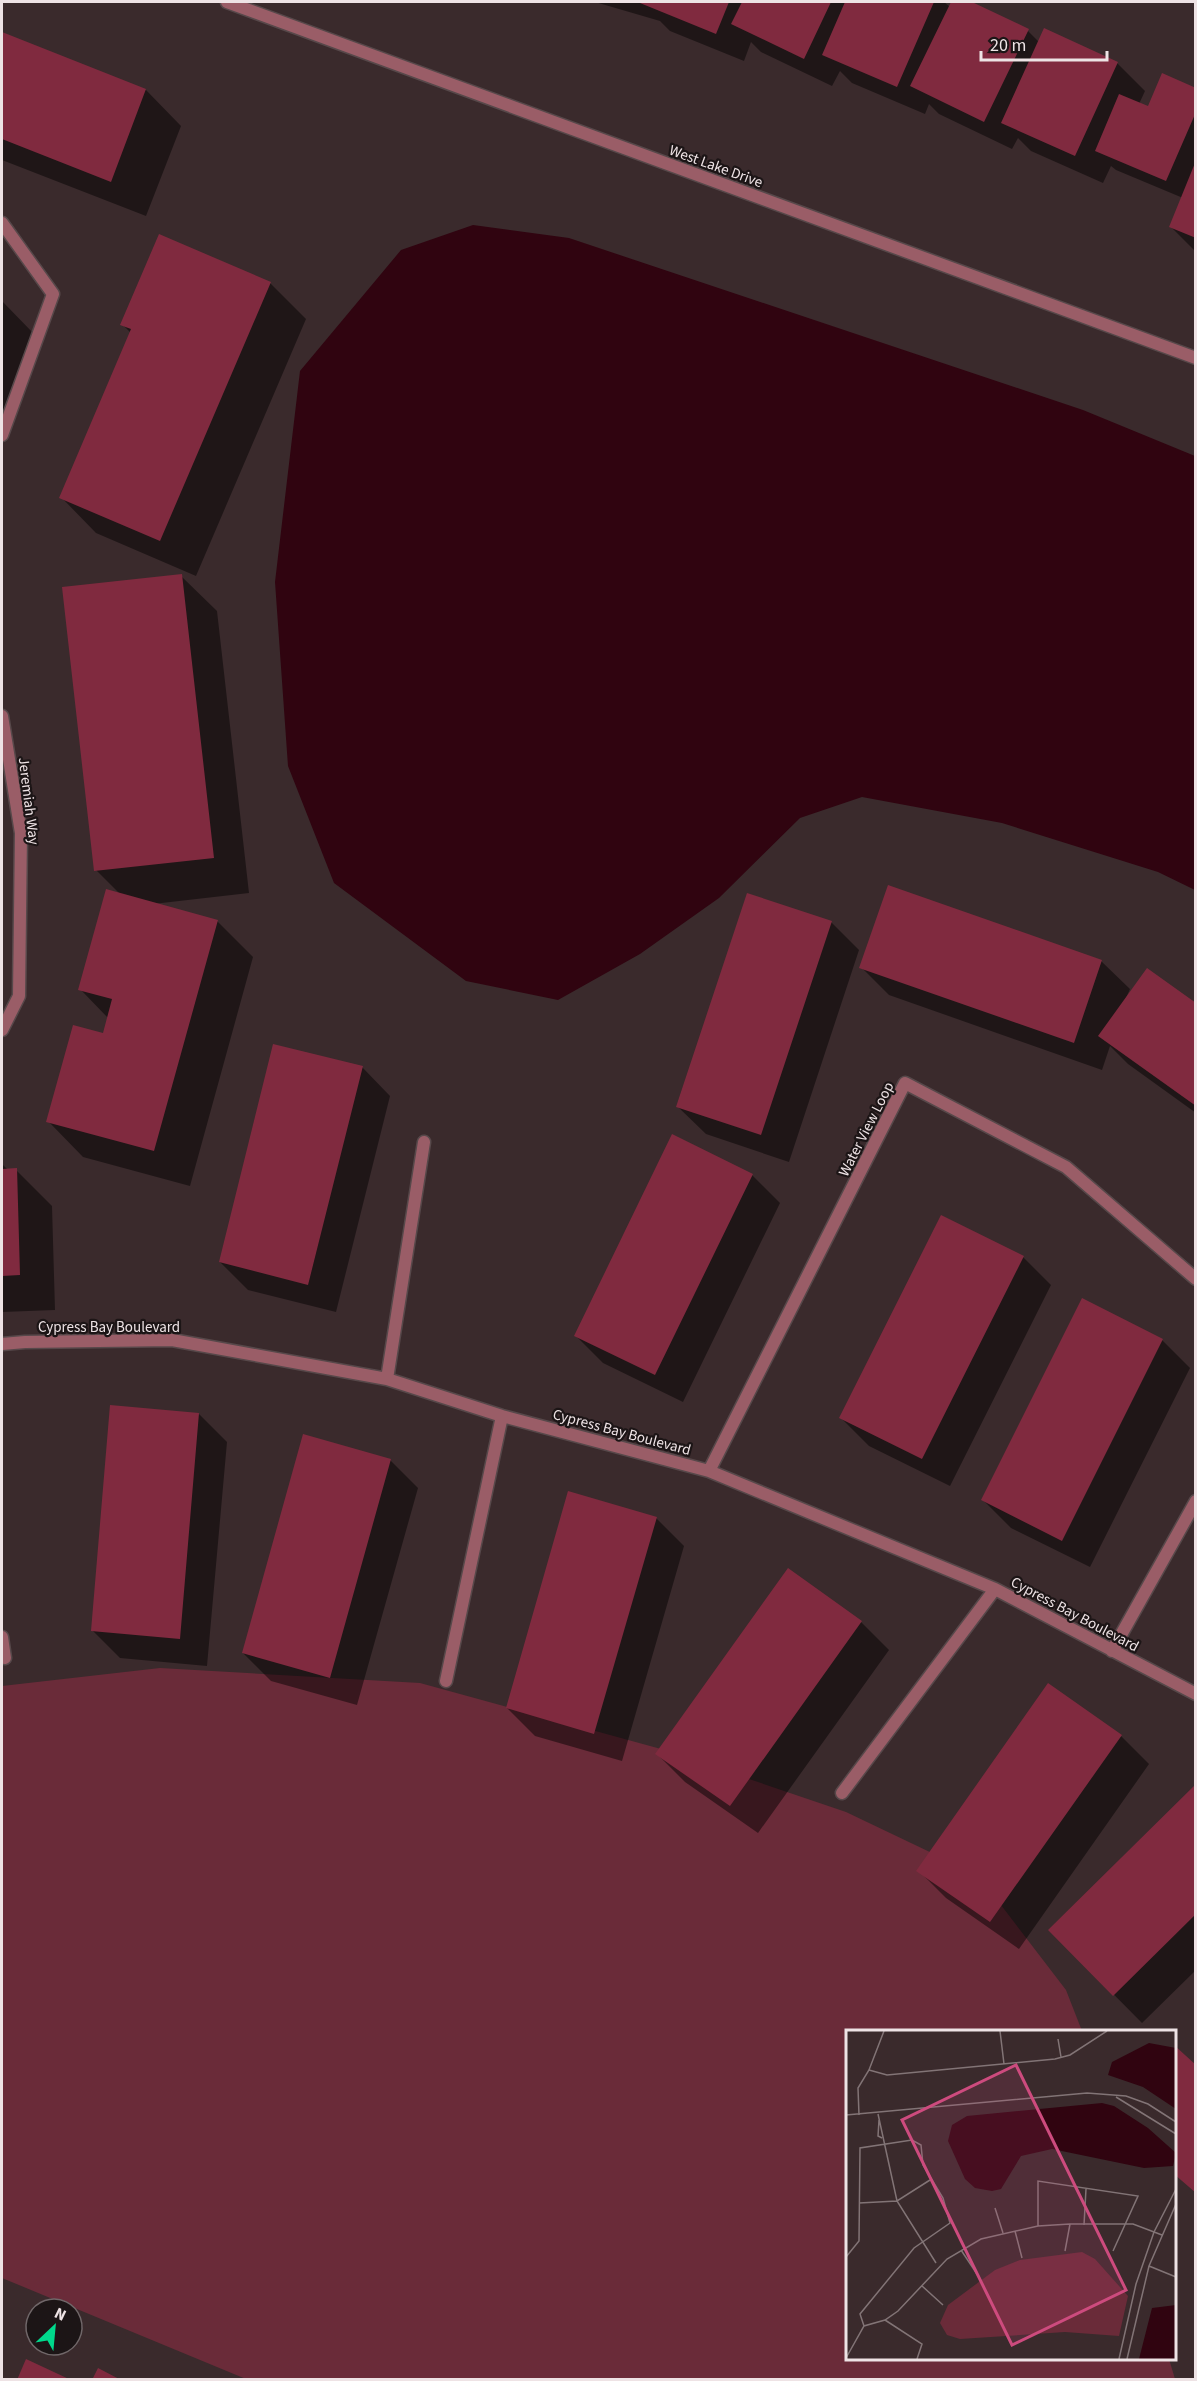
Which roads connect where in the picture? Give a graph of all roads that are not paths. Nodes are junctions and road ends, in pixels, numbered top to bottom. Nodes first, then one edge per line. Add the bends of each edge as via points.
1 (227, 2) edge
2 (2, 223) edge
3 (1196, 358) edge
4 (2, 435) edge
5 (2, 716) edge
6 (2, 1030) edge
7 (424, 1142) dead end
8 (1196, 1279) edge
9 (2, 1344) edge
10 (387, 1379) junction
11 (502, 1416) junction
12 (710, 1471) junction
13 (1196, 1501) edge
14 (995, 1589) junction
15 (2, 1637) edge
16 (1112, 1651) junction
17 (5, 1658) dead end
18 (446, 1681) dead end
19 (1196, 1694) edge
20 (842, 1793) dead end

1 - 3 street, West Lake Drive
2 - 4 street via 53,294
5 - 6 street, Jeremiah Way via 21,833 19,996
7 - 10 street
8 - 12 street, Water View Loop via 1066,1167 905,1083
9 - 10 street, Cypress Bay Boulevard via 172,1340
10 - 11 street, Cypress Bay Boulevard
11 - 12 street, Cypress Bay Boulevard
11 - 18 street
12 - 14 street, Cypress Bay Boulevard
13 - 16 street
14 - 16 street, Cypress Bay Boulevard
14 - 20 street
15 - 17 street
16 - 19 street, Cypress Bay Boulevard

